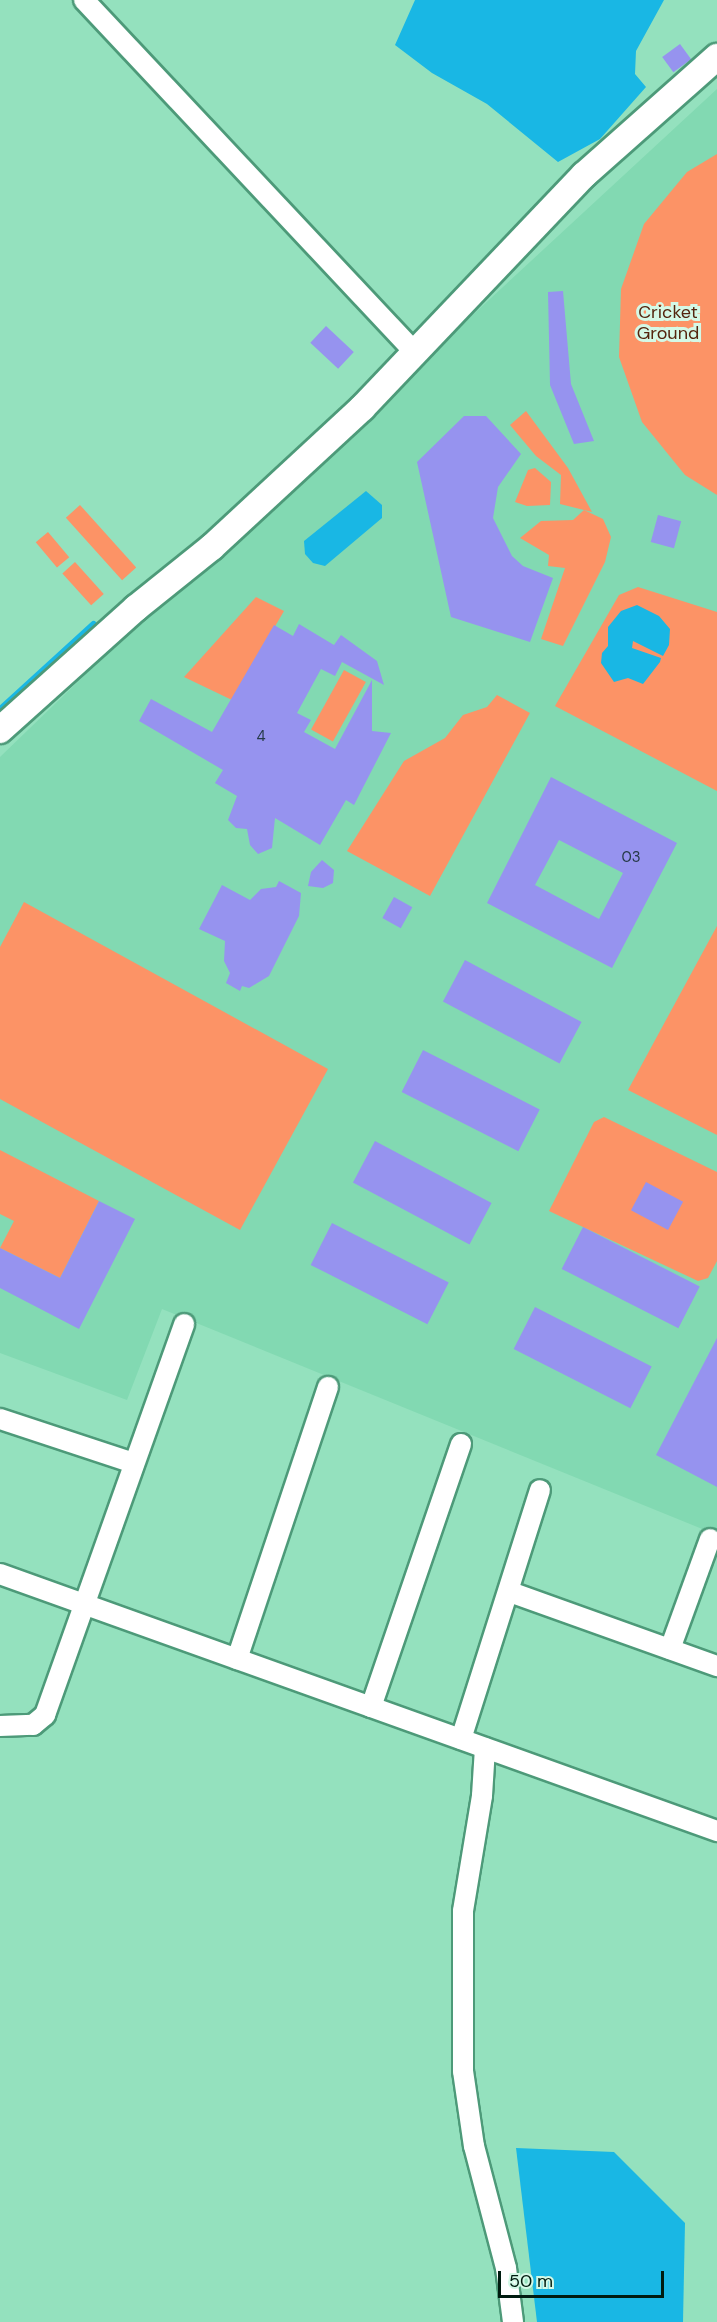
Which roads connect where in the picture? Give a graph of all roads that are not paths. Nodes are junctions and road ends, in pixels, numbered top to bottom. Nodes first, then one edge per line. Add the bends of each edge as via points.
1 (84, 0) edge
2 (717, 57) edge
3 (414, 353) junction
4 (0, 730) edge
5 (184, 1324) dead end
6 (328, 1387) dead end
7 (0, 1419) edge
8 (461, 1444) dead end
9 (134, 1463) junction
10 (540, 1490) dead end
11 (710, 1539) dead end
12 (0, 1574) edge
13 (510, 1592) junction
14 (85, 1605) junction
15 (670, 1649) junction
16 (237, 1659) junction
17 (717, 1666) edge
18 (371, 1707) junction
19 (0, 1726) edge
20 (460, 1739) junction
21 (485, 1748) junction
22 (717, 1831) edge
23 (513, 2322) edge

1 - 3 street
2 - 3 street via 584,175
3 - 4 street via 362,408 212,547 136,608
5 - 9 street
6 - 16 street
7 - 9 street
8 - 18 street
9 - 14 street
10 - 13 street
11 - 15 street
12 - 14 street
13 - 15 street
13 - 20 street
14 - 16 street
14 - 19 street via 45,1715 33,1725
15 - 17 street
16 - 18 street
18 - 20 street
20 - 21 street
21 - 22 street
21 - 23 street via 482,1796 463,1911 463,2071 474,2146 506,2268

